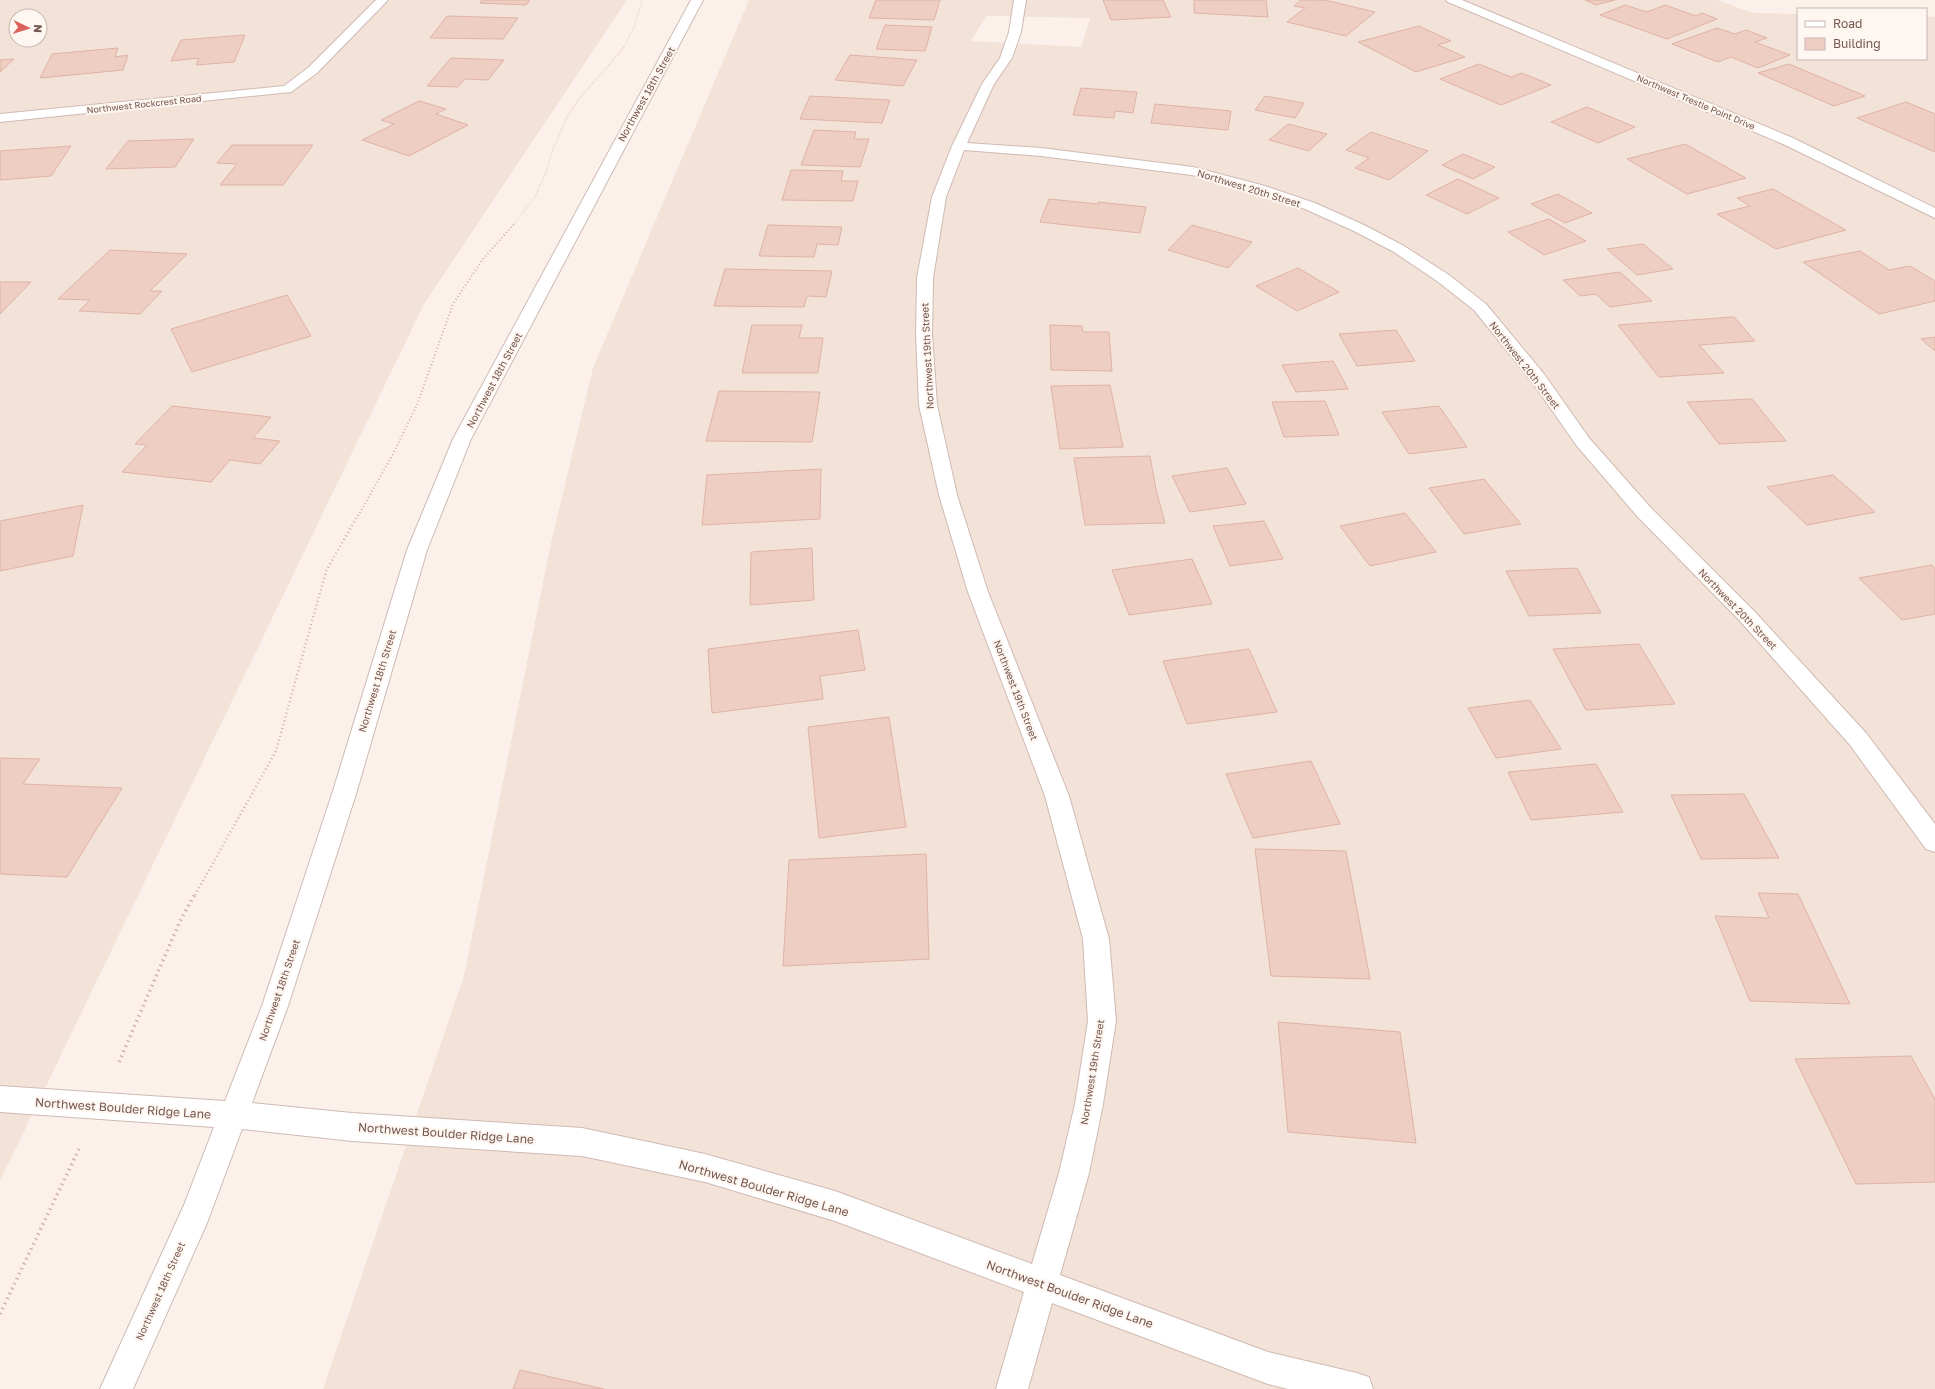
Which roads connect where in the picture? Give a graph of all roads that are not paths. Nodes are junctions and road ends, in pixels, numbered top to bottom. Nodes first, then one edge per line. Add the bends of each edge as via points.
1 (382, 0) edge
2 (698, 0) edge
3 (1020, 0) edge
4 (1452, 0) edge
5 (0, 118) edge
6 (959, 146) junction
7 (1935, 214) edge
8 (1935, 842) edge
9 (0, 1099) edge
10 (234, 1115) junction
11 (1043, 1283) junction
12 (116, 1389) edge
13 (1012, 1389) edge
14 (1357, 1389) edge

1 - 5 street, Northwest Rockcrest Road via 313,70 287,89
2 - 10 street, Northwest 18th Street via 632,119 459,447 417,550 344,794 275,1006
3 - 6 street, Northwest 19th Street via 1015,32 1006,58 988,84
4 - 7 street, Northwest Trestle Point Drive via 1788,140
6 - 8 street, Northwest 20th Street via 1041,152 1193,171 1253,187 1310,206 1359,228 1399,248 1442,278 1480,308 1538,378 1583,442 1644,512 1747,616 1858,739
6 - 11 street, Northwest 19th Street via 939,197 925,278 924,334 928,405 948,495 978,592 1057,796 1097,946 1101,1028 1074,1173
9 - 10 street, Northwest Boulder Ridge Lane
10 - 11 street, Northwest Boulder Ridge Lane via 352,1127 582,1142 705,1168 835,1206
10 - 12 street, Northwest 18th Street via 196,1212
11 - 13 street, Northwest 19th Street
11 - 14 street, Northwest Boulder Ridge Lane via 1268,1368

